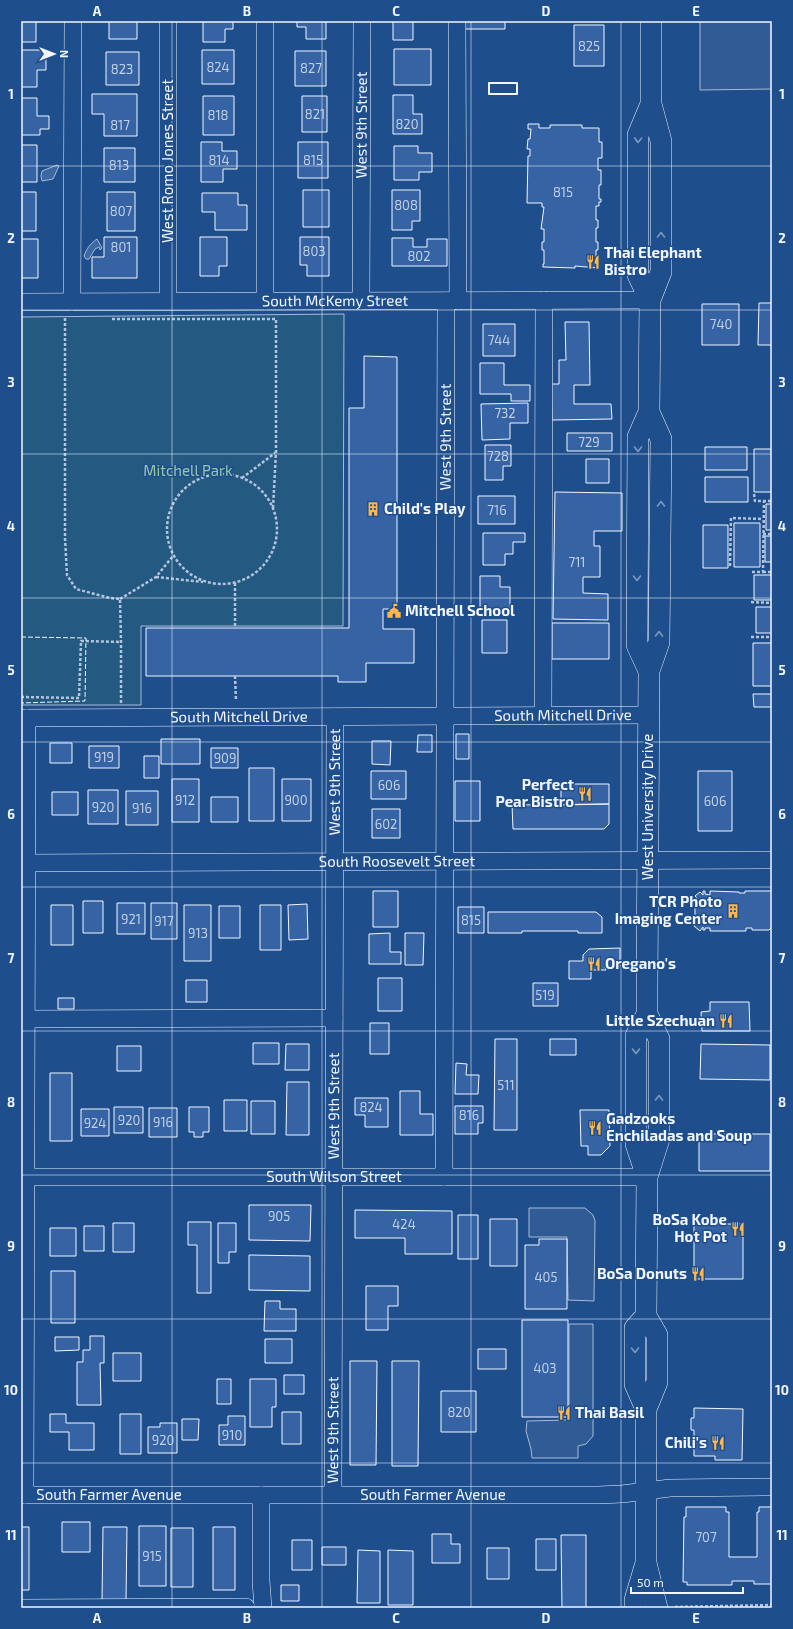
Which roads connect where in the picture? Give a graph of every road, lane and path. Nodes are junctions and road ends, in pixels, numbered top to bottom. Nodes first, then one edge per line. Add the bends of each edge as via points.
1 (73, 21) edge
2 (168, 21) edge
3 (265, 21) edge
4 (362, 21) edge
5 (457, 21) edge
6 (650, 21) edge
7 (544, 300) junction
8 (650, 300) junction
9 (168, 301) junction
10 (265, 301) junction
11 (361, 301) junction
12 (452, 301) junction
13 (21, 302) edge
14 (69, 302) junction
15 (65, 319) junction
16 (73, 319) dead end
17 (110, 319) dead end
18 (276, 452) junction
19 (242, 478) junction
20 (754, 494) dead end
21 (764, 501) junction
22 (772, 501) edge
23 (273, 508) junction
24 (763, 519) junction
25 (763, 534) junction
26 (772, 534) edge
27 (173, 556) junction
28 (730, 566) dead end
29 (752, 572) dead end
30 (763, 572) junction
31 (772, 572) edge
32 (156, 577) junction
33 (208, 583) junction
34 (235, 583) junction
35 (120, 599) junction
36 (751, 602) dead end
37 (772, 603) edge
38 (235, 628) dead end
39 (751, 637) dead end
40 (772, 637) edge
41 (121, 642) junction
42 (235, 676) dead end
43 (21, 697) edge
44 (236, 706) dead end
45 (648, 715) junction
46 (543, 716) junction
47 (335, 717) junction
48 (445, 717) junction
49 (24, 718) edge
50 (121, 718) junction
51 (647, 859) junction
52 (772, 860) edge
53 (444, 861) junction
54 (334, 862) junction
55 (24, 863) edge
56 (334, 1018) junction
57 (23, 1019) edge
58 (334, 1176) junction
59 (23, 1177) edge
60 (444, 1177) junction
61 (647, 1177) junction
62 (772, 1487) edge
63 (646, 1491) junction
64 (333, 1494) junction
65 (23, 1495) edge
66 (261, 1495) junction
67 (646, 1563) junction
68 (772, 1605) edge
69 (246, 1607) dead end
70 (21, 1608) edge
71 (263, 1608) edge
72 (635, 1608) edge
73 (665, 1608) edge

1 - 14 street
2 - 9 street, West Romo Jones Street
3 - 10 street
4 - 11 street, West 9th Street
5 - 12 street, West 9th Street
6 - 8 main road, West University Drive via 650,104 638,135 638,275
7 - 8 street, South McKemy Street
7 - 12 street, South McKemy Street
7 - 46 street
8 - 45 main road, West University Drive via 649,412 638,437 637,629 637,645 648,671
9 - 10 street, South McKemy Street
9 - 14 street, South McKemy Street
10 - 11 street, South McKemy Street
11 - 12 street, South McKemy Street
12 - 48 street, West 9th Street
13 - 14 street, South McKemy Street
14 - 15 path
15 - 16 path
15 - 35 path via 67,575 76,589
17 - 18 path via 276,319
18 - 19 path
18 - 23 path
19 - 23 path via 266,495
19 - 27 path via 226,474 209,475 193,481 180,492 171,507 167,523 167,540
20 - 21 path via 755,501
21 - 22 path
21 - 24 path
23 - 34 path via 277,526 272,551 266,562 252,575
24 - 25 path
24 - 28 path via 731,518
25 - 26 path
25 - 30 path
27 - 32 path
27 - 33 path via 182,568
29 - 30 path
30 - 31 path
32 - 33 path
32 - 35 path
33 - 34 path
34 - 38 path
35 - 41 path
36 - 37 path
39 - 40 path
41 - 43 path via 81,641 80,698
41 - 50 path
42 - 44 path
45 - 46 street, South Mitchell Drive
45 - 51 main road, West University Drive
46 - 48 street, South Mitchell Drive
47 - 48 street, South Mitchell Drive
47 - 50 street, South Mitchell Drive
47 - 54 street, West 9th Street
48 - 53 street, West 9th Street
49 - 50 street, South Mitchell Drive
49 - 55 street
51 - 52 street, South Roosevelt Street
51 - 53 street, South Roosevelt Street
51 - 61 main road, West University Drive via 647,1014 636,1036 636,1144
53 - 54 street, South Roosevelt Street
53 - 60 street, West 9th Street
54 - 55 street, South Roosevelt Street
54 - 56 street, West 9th Street
55 - 57 street
56 - 57 street
56 - 58 street, West 9th Street
57 - 59 street
58 - 59 street, South Wilson Street
58 - 60 street, South Wilson Street
58 - 64 street, West 9th Street
59 - 65 street
60 - 61 street, South Wilson Street
61 - 63 main road, West University Drive via 646,1316 657,1335 657,1344 656,1382 646,1409
62 - 63 street, South Farmer Avenue via 670,1488
63 - 64 street, South Farmer Avenue via 598,1495
63 - 67 main road, West University Drive
64 - 66 street, South Farmer Avenue
65 - 66 street, South Farmer Avenue
66 - 71 street via 260,1581
67 - 72 main road, West University Drive
67 - 73 main road, West University Drive
68 - 73 path
69 - 70 street

